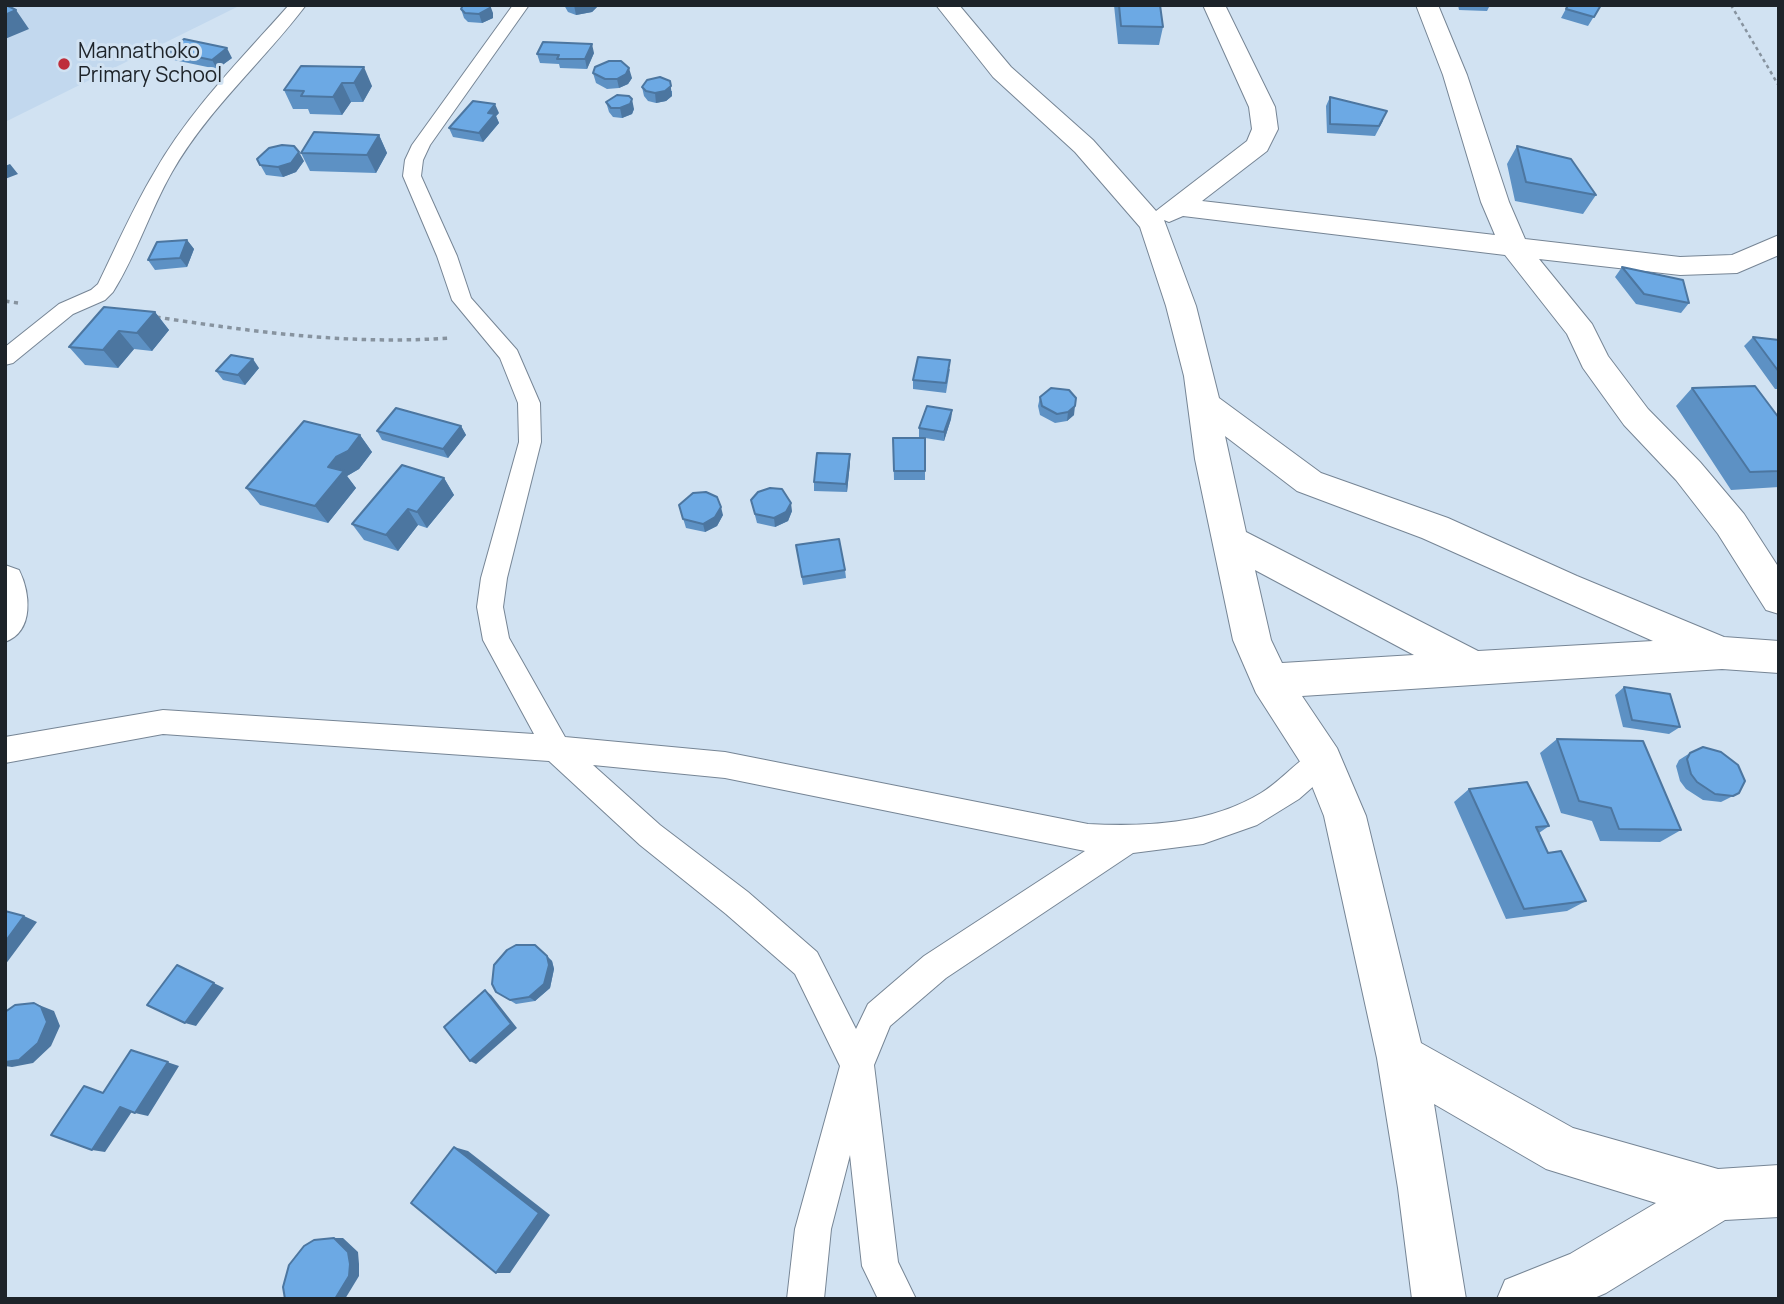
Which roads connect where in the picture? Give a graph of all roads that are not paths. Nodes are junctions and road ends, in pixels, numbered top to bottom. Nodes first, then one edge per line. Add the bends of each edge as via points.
1 (299, 5) edge
2 (521, 5) edge
3 (947, 5) edge
4 (1214, 5) edge
5 (1427, 5) edge
6 (1165, 216) junction
7 (1779, 244) edge
8 (1513, 245) junction
9 (5, 358) edge
10 (1204, 403) junction
11 (1231, 541) junction
12 (1764, 560) edge
13 (5, 575) edge
14 (1779, 599) edge
15 (5, 631) edge
16 (1723, 653) junction
17 (1779, 657) edge
18 (1474, 668) junction
19 (1270, 681) junction
20 (5, 750) edge
21 (557, 750) junction
22 (1322, 761) junction
23 (1126, 841) junction
24 (1401, 1058) junction
25 (857, 1065) junction
26 (1779, 1191) edge
27 (1718, 1195) junction
28 (805, 1299) edge
29 (898, 1299) edge
30 (1439, 1299) edge
31 (1524, 1299) edge

1 - 9 lane via 187,136 163,172 106,287 66,309
2 - 21 lane via 421,145 412,176 462,300 509,355 529,403 530,442 490,607 496,640
3 - 6 street via 1002,72
4 - 6 street via 1262,107 1265,129 1258,145
5 - 8 street
6 - 8 street
6 - 10 street
7 - 8 street via 1737,264 1680,266
8 - 12 street via 1581,331 1594,360 1636,417
10 - 11 street
10 - 16 street via 1309,482 1435,528
11 - 18 street
11 - 19 street via 1252,640
12 - 14 street
13 - 15 lane via 18,595 13,621
16 - 17 street
16 - 18 street
18 - 19 street
19 - 22 street
20 - 21 lane via 163,722
21 - 23 lane via 724,765 1088,838
21 - 25 lane via 650,835 806,963
22 - 23 lane via 1268,804 1226,823 1174,836
22 - 24 street via 1345,816
23 - 25 lane via 935,967 880,1015
24 - 27 street via 1564,1151
24 - 30 street
25 - 28 lane via 813,1229
25 - 29 lane via 880,1266
26 - 27 street
27 - 31 street via 1587,1274

